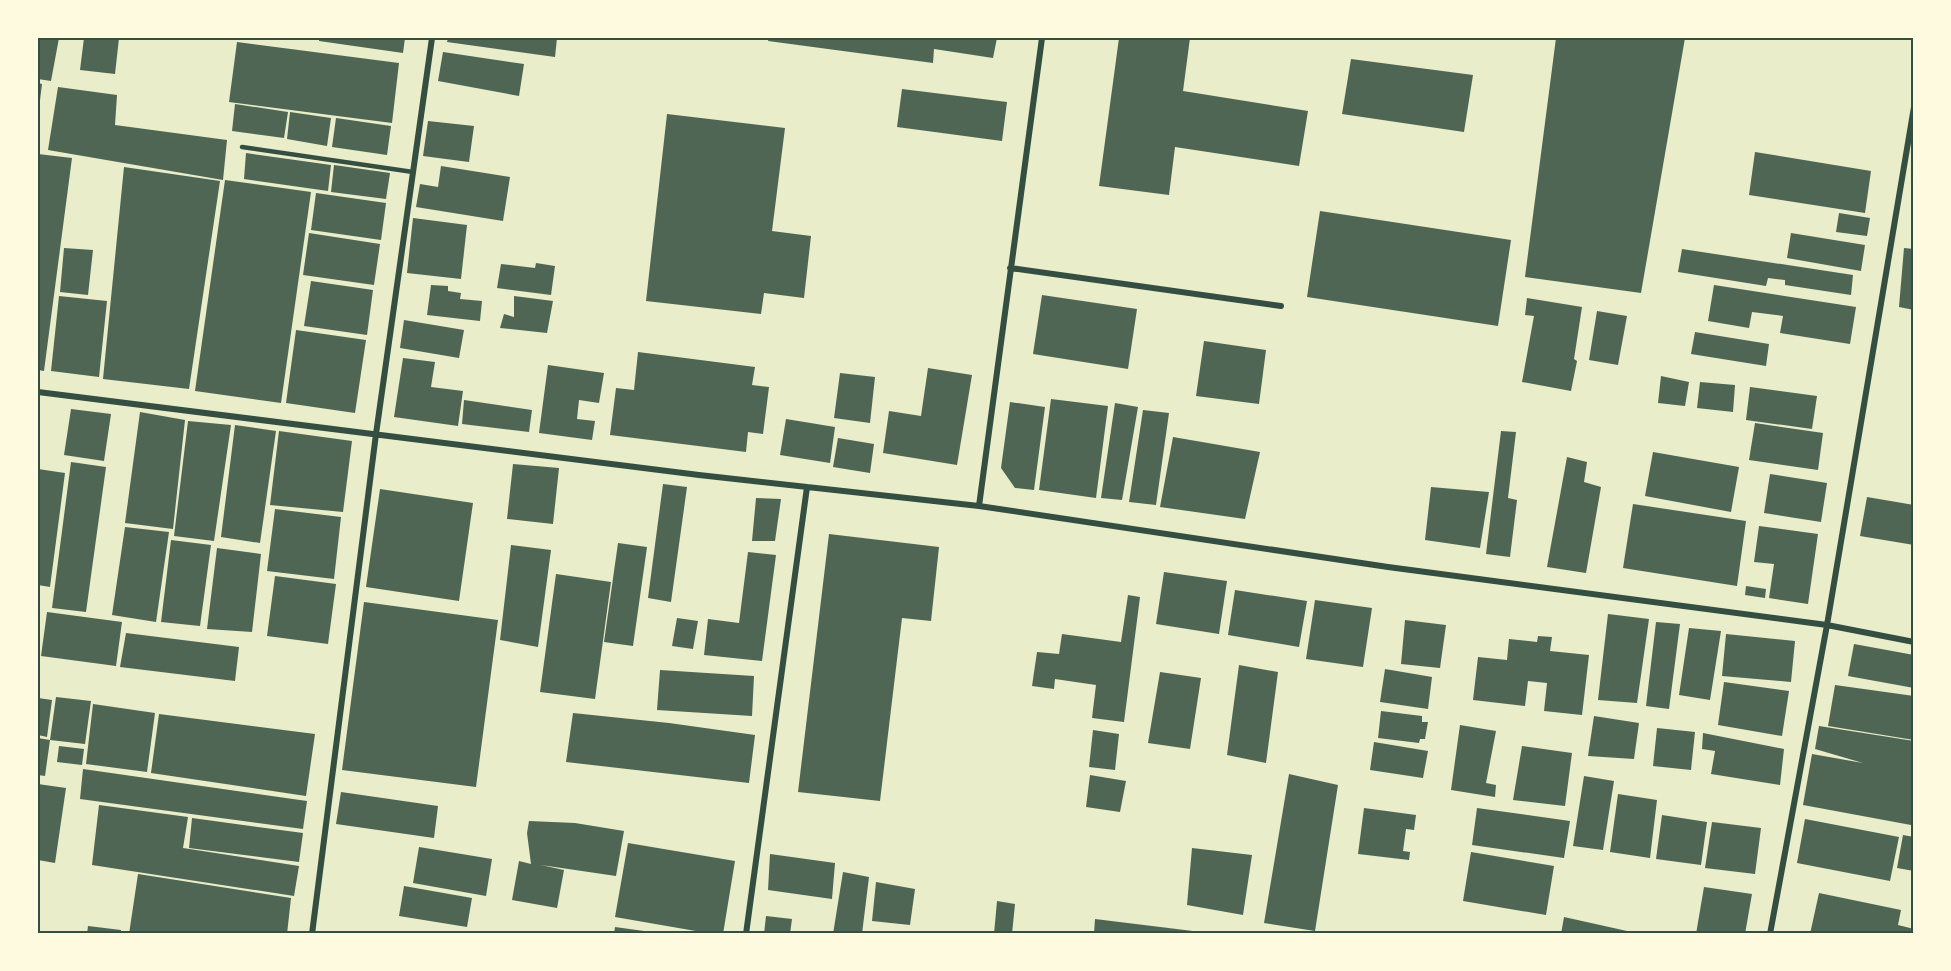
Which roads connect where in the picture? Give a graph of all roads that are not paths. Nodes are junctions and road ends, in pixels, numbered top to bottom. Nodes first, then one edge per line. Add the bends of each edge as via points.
1 (432, 38) edge
2 (1042, 38) edge
3 (1914, 107) edge
4 (242, 147) dead end
5 (413, 172) junction
6 (1010, 268) junction
7 (1281, 306) dead end
8 (38, 392) edge
9 (376, 434) junction
10 (807, 487) junction
11 (979, 506) junction
12 (1827, 625) junction
13 (1914, 642) edge
14 (312, 933) edge
15 (746, 933) edge
16 (1770, 933) edge

1 - 5 street
2 - 6 street
3 - 12 street
4 - 5 lane
5 - 9 street
6 - 7 street
6 - 11 street
8 - 9 street
9 - 10 street
9 - 14 street
10 - 11 street
10 - 15 street
11 - 12 street via 1388,567
12 - 13 street
12 - 16 street

